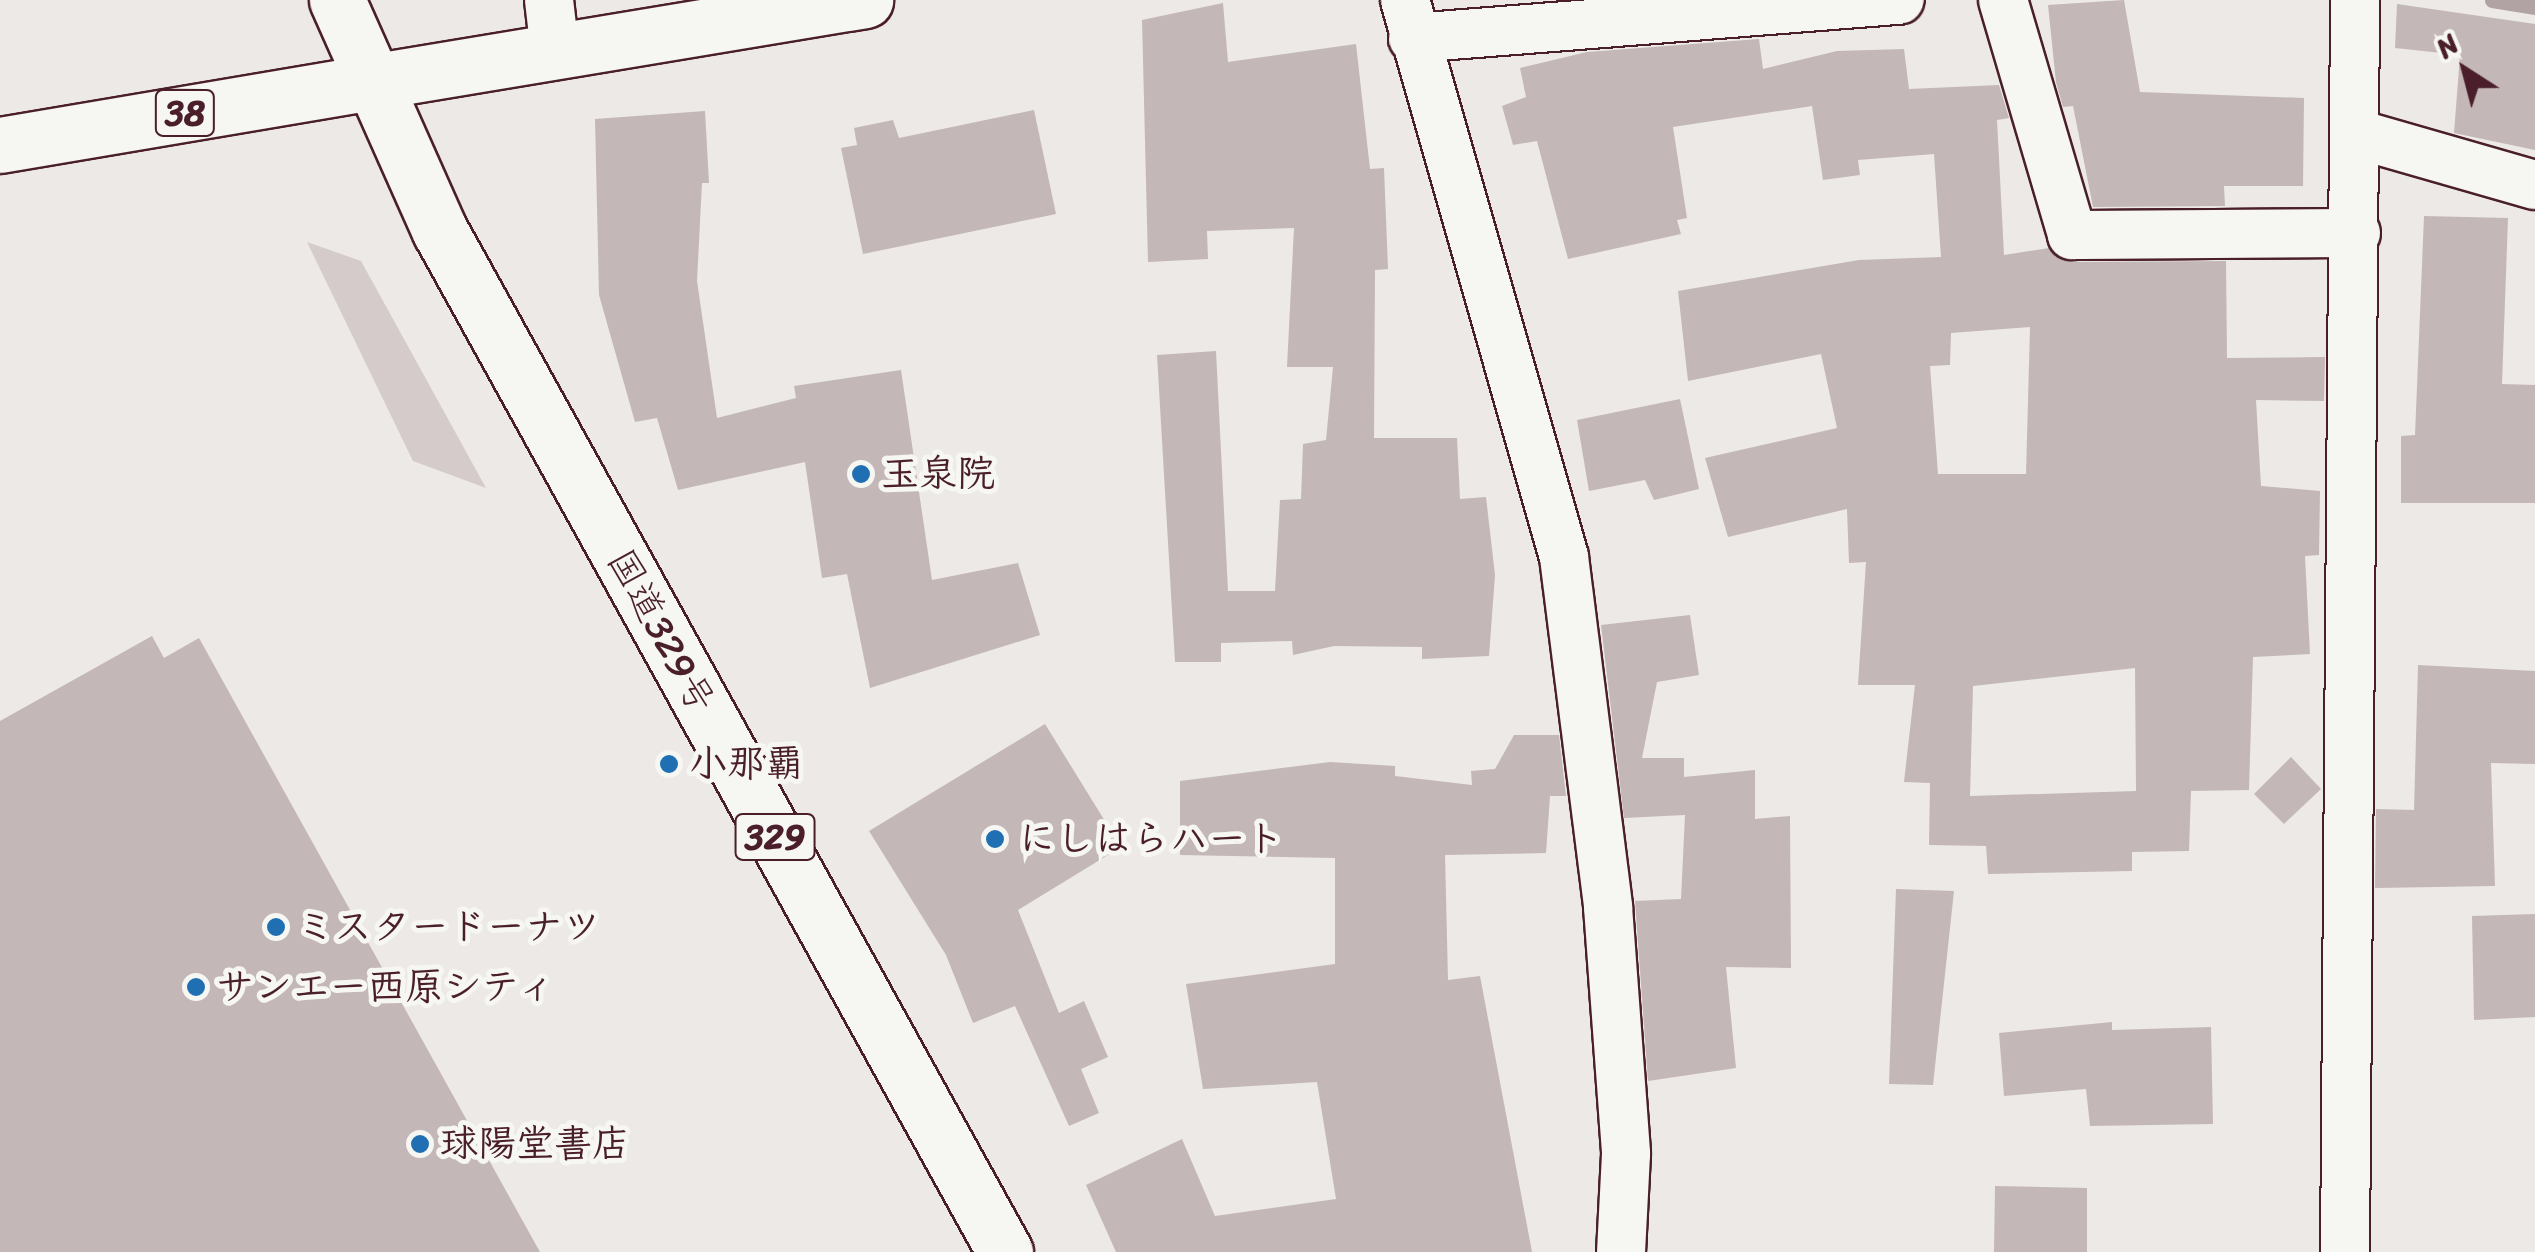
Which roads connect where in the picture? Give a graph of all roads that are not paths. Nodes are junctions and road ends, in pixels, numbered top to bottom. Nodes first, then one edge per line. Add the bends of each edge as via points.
1 (337, 0) edge
2 (865, 0) edge
3 (1900, 0) edge
4 (2003, 0) edge
5 (2356, 7) edge
6 (1409, 19) edge
7 (552, 26) edge
8 (370, 82) junction
9 (2357, 134) junction
10 (0, 145) edge
11 (2535, 185) edge
12 (2356, 233) junction
13 (1005, 1252) edge
14 (1621, 1252) edge
15 (2345, 1252) edge

1 - 8 main road, 国道329号 / 329
2 - 7 main road
3 - 6 street
4 - 12 street via 2072,234
5 - 9 street
6 - 14 street via 1564,557 1608,907 1626,1154
7 - 8 main road
8 - 10 main road, 38
8 - 13 main road, 国道329号 / 329 via 440,231
9 - 11 street
9 - 12 street
12 - 15 street

